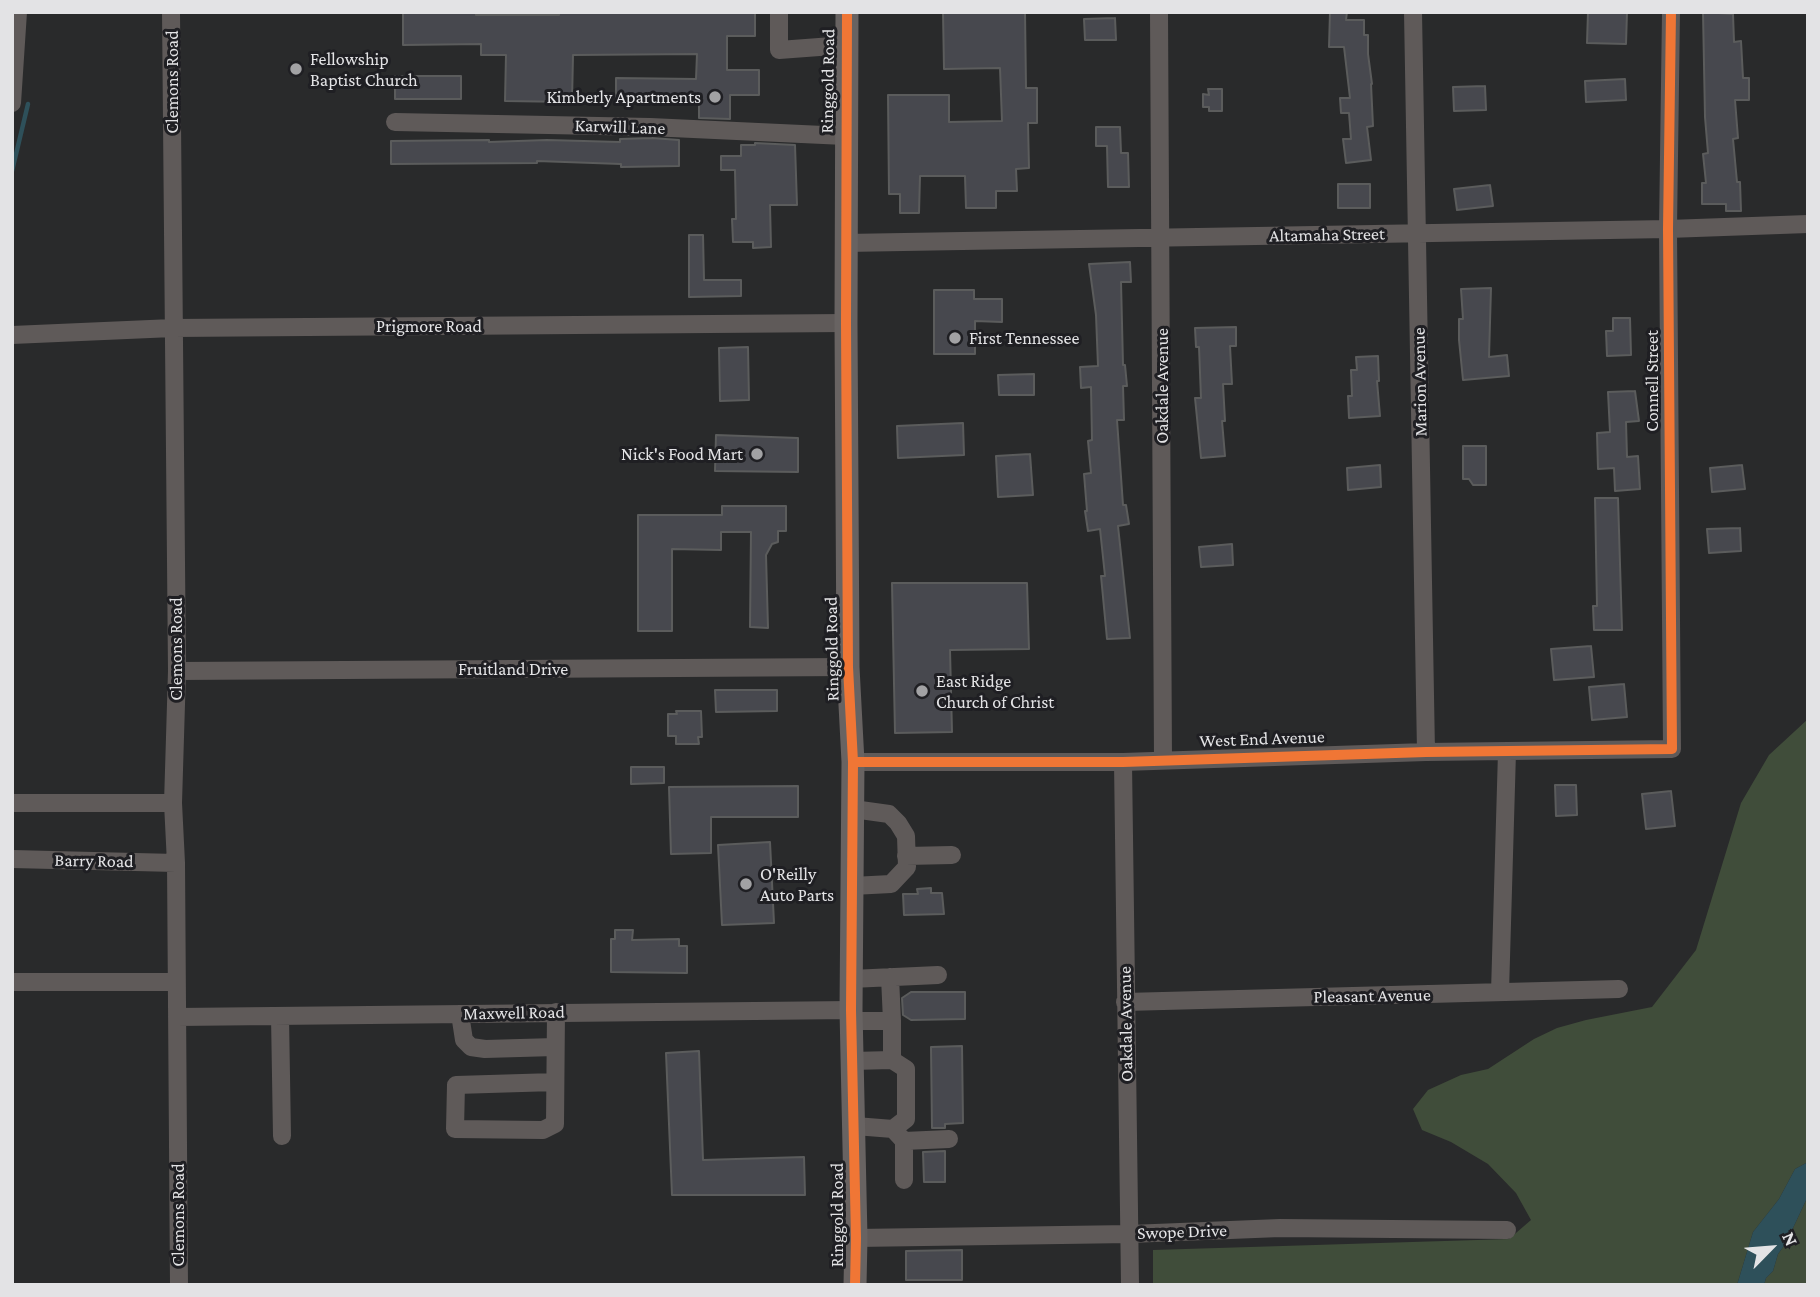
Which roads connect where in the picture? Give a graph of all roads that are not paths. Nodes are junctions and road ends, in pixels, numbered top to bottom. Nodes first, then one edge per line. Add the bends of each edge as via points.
1 (18, 12) edge
2 (171, 12) edge
3 (779, 12) edge
4 (847, 12) edge
5 (1159, 12) edge
6 (1413, 12) edge
7 (1671, 12) edge
8 (846, 45) junction
9 (12, 103) edge
10 (395, 122) dead end
11 (845, 136) junction
12 (1808, 224) edge
13 (1668, 229) junction
14 (1417, 234) junction
15 (1162, 238) junction
16 (845, 243) junction
17 (846, 323) junction
18 (173, 328) junction
19 (12, 335) edge
20 (848, 667) junction
21 (177, 671) junction
22 (1672, 749) joint
23 (1426, 752) junction
24 (1507, 752) junction
25 (1163, 760) junction
26 (853, 762) junction
27 (1123, 762) junction
28 (12, 803) edge
29 (173, 803) junction
30 (853, 809) junction
31 (952, 855) dead end
32 (906, 856) junction
33 (12, 859) edge
34 (176, 863) junction
35 (852, 886) junction
36 (938, 975) dead end
37 (890, 977) junction
38 (851, 979) junction
39 (12, 982) edge
40 (175, 982) junction
41 (1619, 989) dead end
42 (1500, 992) junction
43 (1125, 1002) junction
44 (556, 1012) junction
45 (460, 1014) junction
46 (851, 1015) junction
47 (279, 1016) junction
48 (177, 1017) junction
49 (892, 1021) junction
50 (555, 1047) junction
51 (892, 1060) junction
52 (852, 1061) junction
53 (555, 1082) junction
54 (855, 1126) junction
55 (898, 1135) junction
56 (282, 1136) dead end
57 (949, 1139) dead end
58 (904, 1180) dead end
59 (1507, 1230) dead end
60 (1130, 1234) junction
61 (856, 1238) junction
62 (179, 1285) edge
63 (855, 1285) edge
64 (1130, 1285) edge

1 - 9 street
2 - 18 street, Clemons Road
3 - 8 street via 779,50
4 - 8 main road, Ringgold Road
5 - 15 street, Oakdale Avenue
6 - 14 street, Marion Avenue
7 - 13 street, Connell Street
8 - 11 main road, Ringgold Road
10 - 11 street, Karwill Lane
11 - 16 main road, Ringgold Road
12 - 13 street, Altamaha Street
13 - 14 street, Altamaha Street
13 - 22 street, Connell Street
14 - 15 street, Altamaha Street
14 - 23 street, Marion Avenue
15 - 16 street, Altamaha Street
15 - 25 street, Oakdale Avenue
16 - 17 main road, Ringgold Road
17 - 18 street, Prigmore Road
17 - 20 main road, Ringgold Road
18 - 19 street, Prigmore Road
18 - 21 street, Clemons Road
20 - 21 street, Fruitland Drive
20 - 26 main road, Ringgold Road
21 - 29 street, Clemons Road
22 - 24 street, West End Avenue
23 - 24 street, West End Avenue
23 - 25 street, West End Avenue
24 - 42 street
25 - 27 street, West End Avenue
26 - 27 street, West End Avenue
26 - 30 main road, Ringgold Road
27 - 43 street, Oakdale Avenue
28 - 29 street
29 - 34 street, Clemons Road
30 - 32 street via 889,814 906,836
30 - 35 main road, Ringgold Road
31 - 32 street
32 - 35 street via 907,867 891,884
33 - 34 street, Barry Road
34 - 40 street, Clemons Road
35 - 38 main road, Ringgold Road
36 - 37 street
37 - 38 street
37 - 49 street
38 - 46 main road, Ringgold Road
39 - 40 street
40 - 48 street, Clemons Road
41 - 42 street, Pleasant Avenue
42 - 43 street, Pleasant Avenue
43 - 60 street, Oakdale Avenue
44 - 45 street, Maxwell Road
44 - 46 street, Maxwell Road
44 - 50 street
45 - 47 street, Maxwell Road
45 - 50 street via 464,1040 471,1047
46 - 49 street, Maxwell Road
46 - 52 main road, Ringgold Road
47 - 48 street, Maxwell Road
47 - 56 street
48 - 62 street, Clemons Road
49 - 51 street
50 - 53 street
51 - 52 street
51 - 55 street via 906,1069 906,1119
52 - 54 main road, Ringgold Road
53 - 53 street via 555,1124 542,1130 455,1129 456,1085
54 - 55 street
54 - 61 main road, Ringgold Road
55 - 57 street
55 - 58 street
59 - 60 street, Swope Drive via 1280,1228
60 - 61 street, Swope Drive
60 - 64 street, Oakdale Avenue
61 - 63 main road, Ringgold Road

